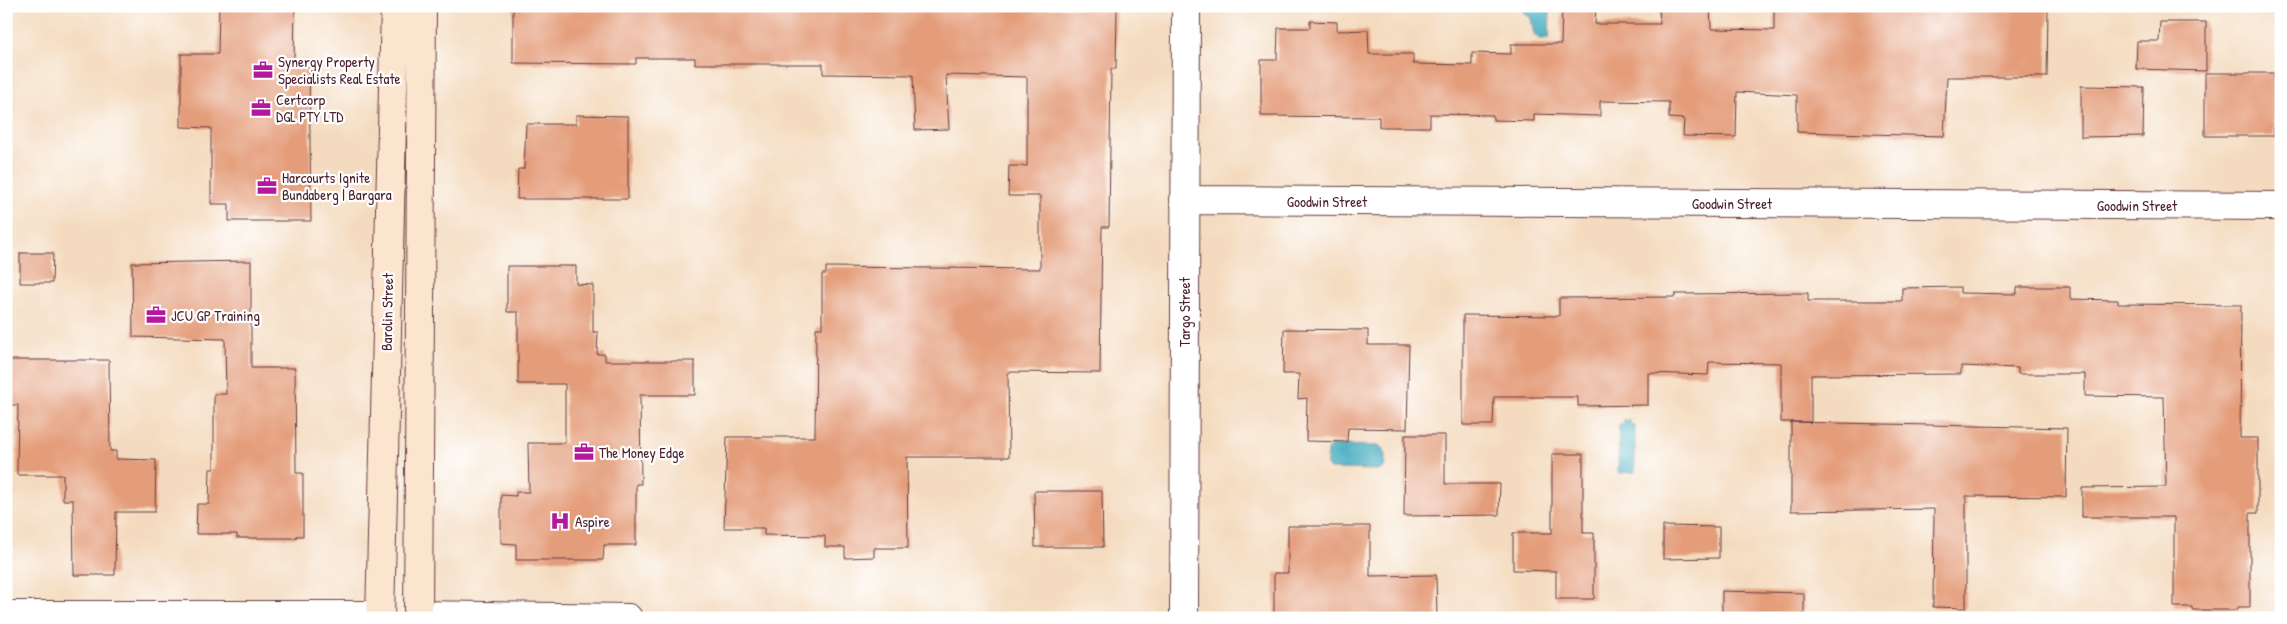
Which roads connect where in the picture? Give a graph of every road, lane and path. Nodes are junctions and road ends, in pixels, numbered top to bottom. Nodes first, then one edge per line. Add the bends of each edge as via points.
1 (395, 6) edge
2 (422, 6) edge
3 (1186, 6) edge
4 (1184, 200) junction
5 (2281, 206) edge
6 (6, 615) edge
7 (380, 616) edge
8 (418, 617) edge
9 (628, 618) edge
10 (1184, 618) edge

1 - 7 main road, Barolin Street
2 - 8 main road
3 - 4 street, Targo Street
4 - 5 street, Goodwin Street
4 - 10 street, Targo Street
6 - 7 street
8 - 9 street

